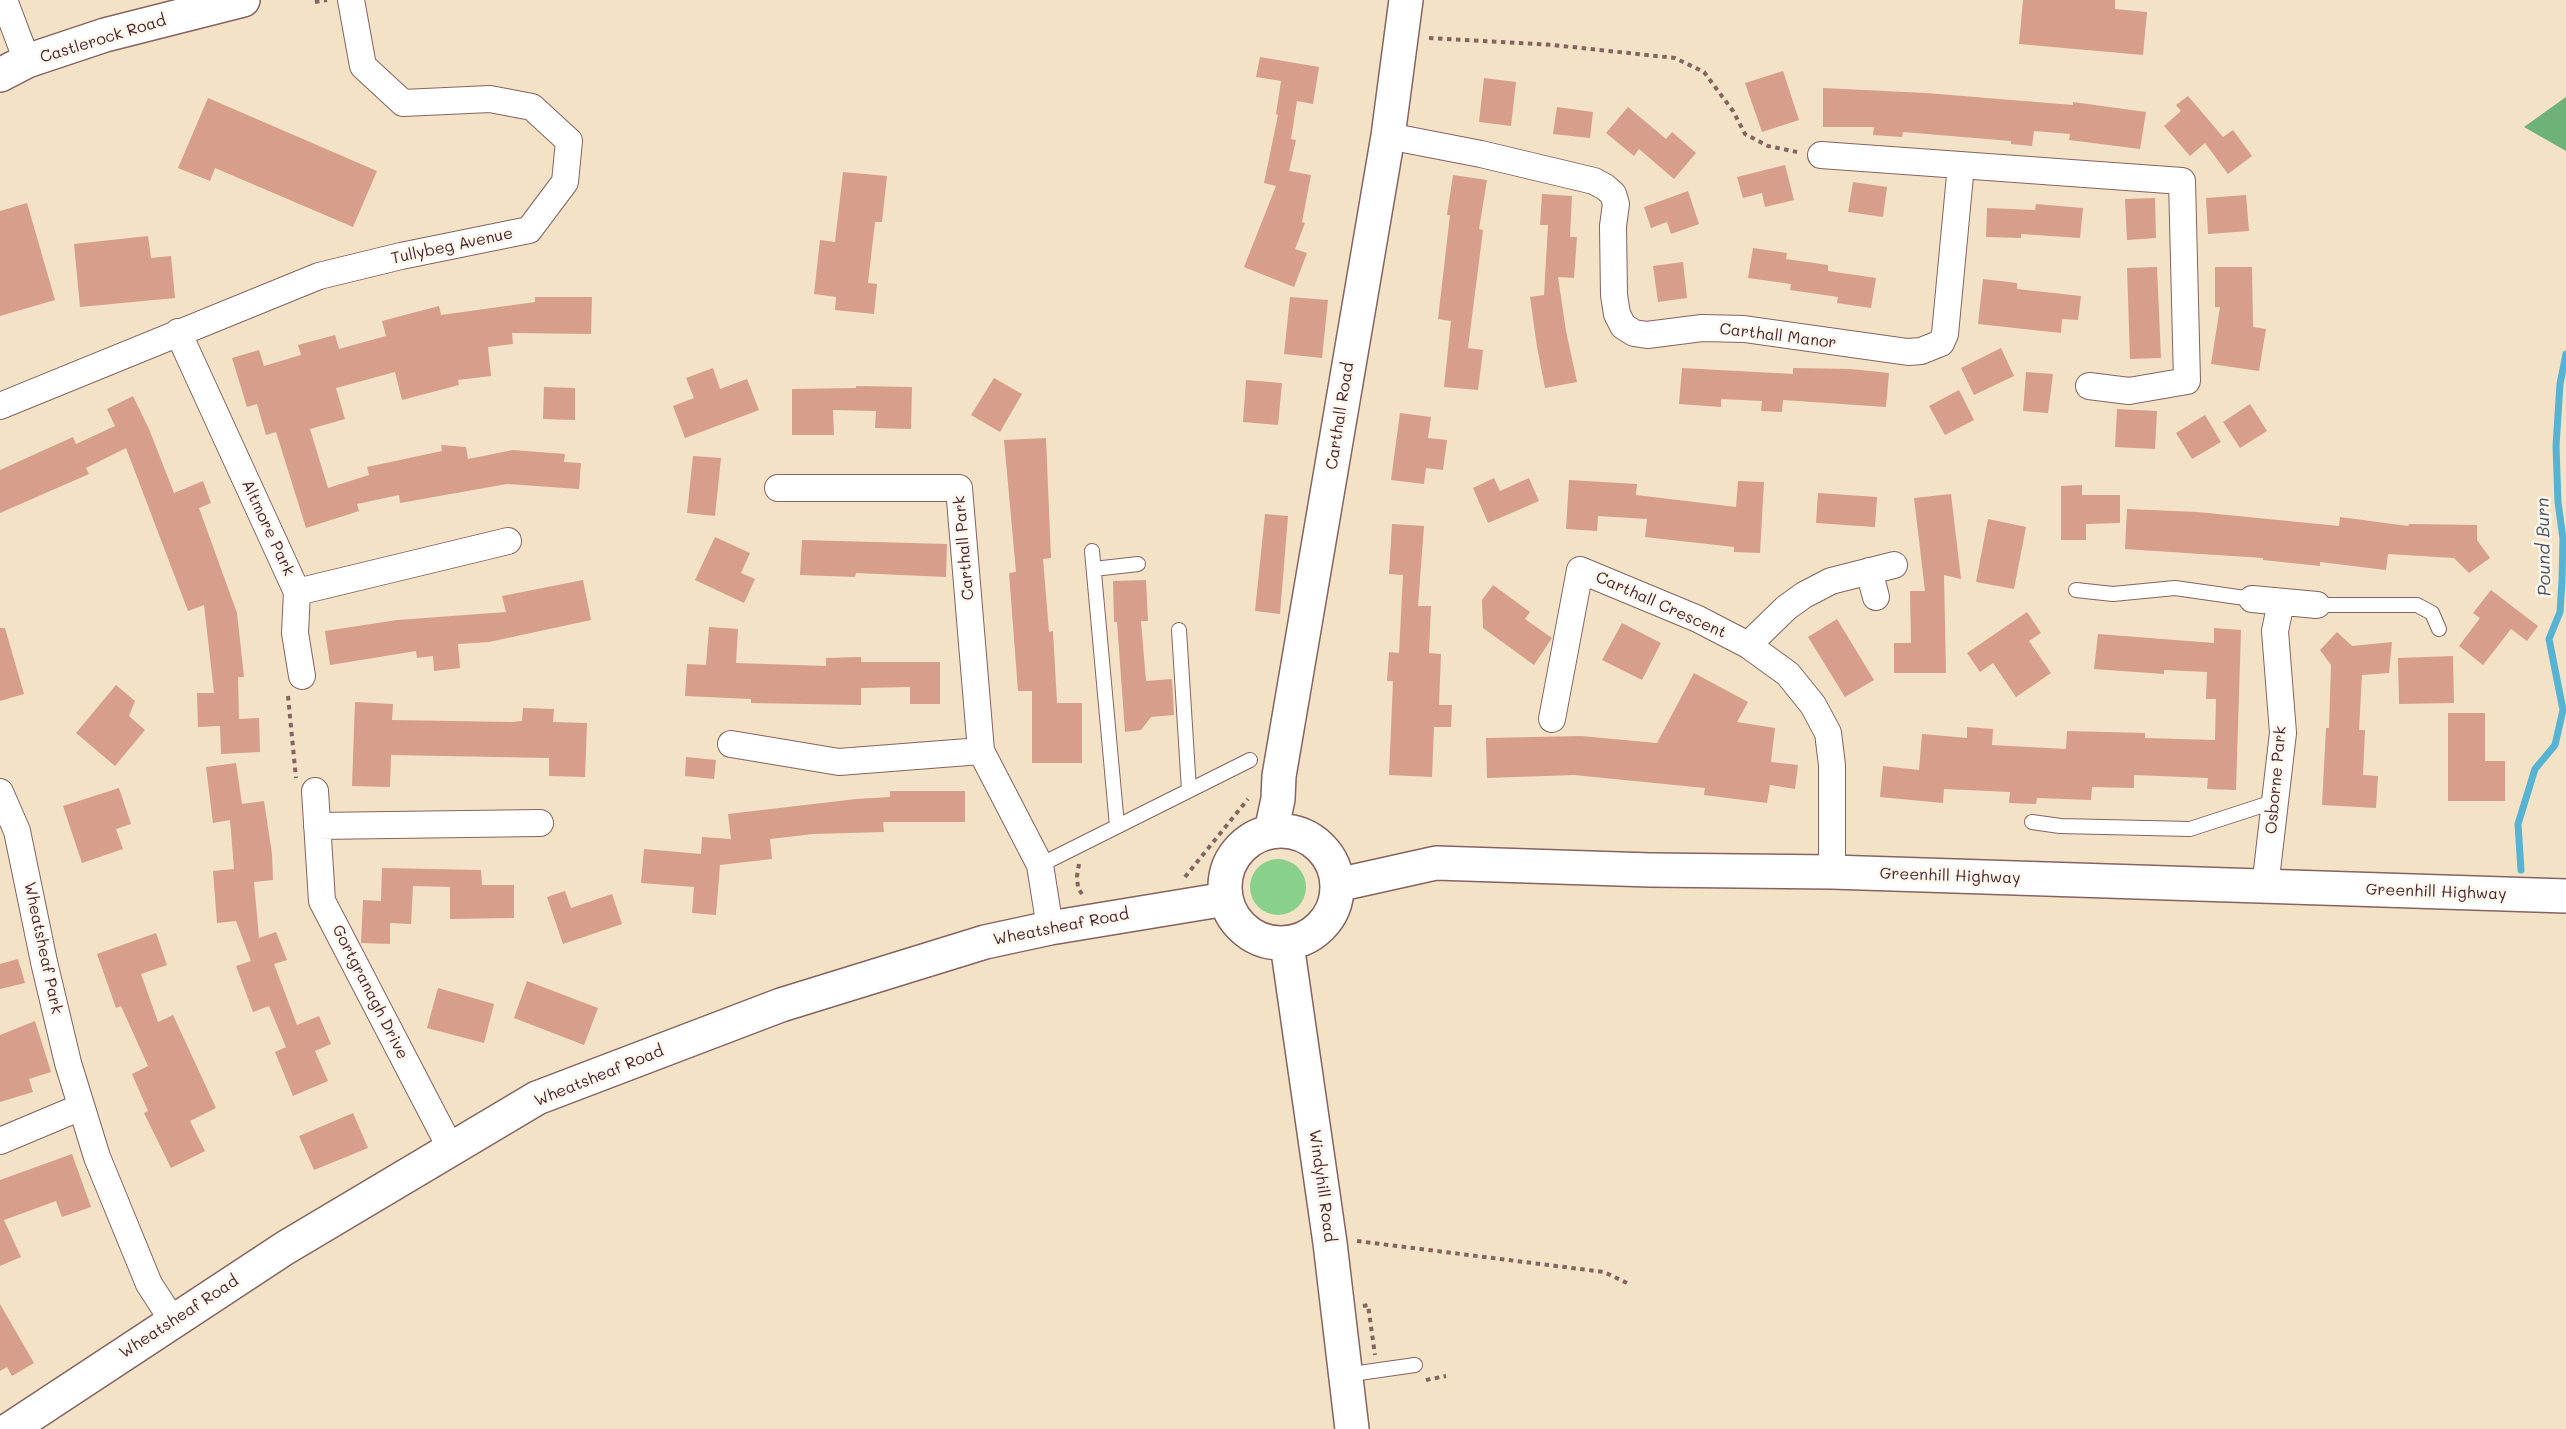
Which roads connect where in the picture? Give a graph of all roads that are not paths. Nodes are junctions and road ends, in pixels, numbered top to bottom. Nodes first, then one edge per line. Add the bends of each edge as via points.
1 (4, 0) edge
2 (243, 0) edge
3 (351, 0) edge
4 (1406, 0) edge
5 (14, 68) edge
6 (1388, 136) junction
7 (1821, 155) road end
8 (1960, 165) junction
9 (178, 332) junction
10 (2089, 386) dead end
11 (0, 406) edge
12 (778, 488) dead end
13 (508, 541) dead end
14 (1092, 551) dead end
15 (1138, 564) dead end
16 (1894, 565) dead end
17 (1094, 569) junction
18 (1869, 571) junction
19 (2076, 590) dead end
20 (297, 592) junction
21 (1876, 597) dead end
22 (2252, 599) joint
23 (2281, 602) junction
24 (2317, 605) joint
25 (2439, 629) dead end
26 (1179, 630) dead end
27 (1748, 645) junction
28 (302, 676) road end
29 (1552, 718) dead end
30 (731, 744) dead end
31 (981, 751) junction
32 (1250, 759) dead end
33 (1189, 790) junction
34 (315, 791) road end
35 (0, 792) edge
36 (2276, 801) junction
37 (2032, 822) dead end
38 (540, 823) dead end
39 (317, 826) junction
40 (1117, 826) junction
41 (1271, 832) junction
42 (1040, 865) junction
43 (1832, 872) junction
44 (1337, 885) junction
45 (2265, 887) junction
46 (2566, 896) edge
47 (1226, 899) junction
48 (1050, 928) junction
49 (1287, 944) junction
50 (81, 1107) junction
51 (0, 1141) edge
52 (451, 1149) junction
53 (173, 1321) junction
54 (1415, 1365) dead end
55 (1345, 1375) junction
56 (10, 1429) edge
57 (1352, 1429) edge

1 - 5 street
2 - 5 main road, Castlerock Road via 105,35
3 - 9 street, Tullybeg Avenue via 363,66 403,103 490,99 532,107 569,141 565,182 529,230 318,276
4 - 6 main road, Carthall Road
6 - 8 street, Carthall Manor via 1481,154 1605,187 1617,204 1615,305 1623,326 1634,333 1744,328 1908,352 1941,343 1945,334
6 - 41 main road, Carthall Road
7 - 8 street
8 - 10 street via 2182,181 2187,381 2129,391
9 - 11 street, Tullybeg Avenue
9 - 20 street, Altmore Park
12 - 31 street, Carthall Park via 959,488
13 - 20 street, Altmore Park
14 - 17 lane
15 - 17 lane
16 - 18 street
17 - 40 lane
18 - 21 street
18 - 27 street via 1831,581 1804,595
19 - 22 lane via 2113,594 2175,588
20 - 28 street via 295,633
22 - 23 street
23 - 24 street
23 - 36 street, Osborne Park via 2275,632 2283,732
24 - 25 lane via 2417,605 2432,613
26 - 33 lane
27 - 29 street, Carthall Crescent via 1698,619 1580,570
27 - 43 street, Carthall Crescent via 1788,674 1813,705 1828,733 1832,765
30 - 31 street via 839,762
31 - 42 street, Carthall Park
32 - 33 lane
33 - 40 lane
34 - 39 street, Gortgranagh Drive
35 - 50 street, Wheatsheaf Park via 17,831 44,962
36 - 37 lane via 2190,830
36 - 45 street, Osborne Park
38 - 39 street
39 - 52 street, Gortgranagh Drive via 322,901
40 - 42 lane
41 - 44 main road via 1290,832 1308,838 1323,850 1333,866
41 - 47 main road via 1240,849 1225,881
42 - 48 street, Carthall Park
43 - 44 main road, Greenhill Highway via 1436,863
43 - 45 main road, Greenhill Highway
44 - 49 main road via 1329,917 1318,930
45 - 46 main road, Greenhill Highway
47 - 48 main road, Wheatsheaf Road
47 - 49 main road via 1236,921 1254,938
48 - 52 main road, Wheatsheaf Road via 985,942 781,1005 537,1098
49 - 55 main road, Windyhill Road
50 - 51 street
50 - 53 street, Wheatsheaf Park via 138,1260
52 - 53 main road, Wheatsheaf Road via 285,1248
53 - 56 main road, Wheatsheaf Road
54 - 55 lane
55 - 57 main road, Windyhill Road

